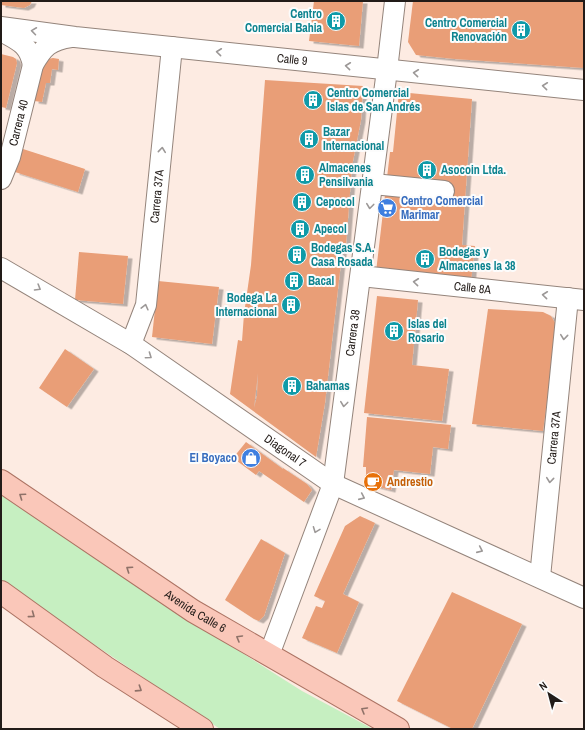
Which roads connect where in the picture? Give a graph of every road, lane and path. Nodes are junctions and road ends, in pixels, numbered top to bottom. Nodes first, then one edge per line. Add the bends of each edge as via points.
1 (394, 1) edge
2 (1, 27) edge
3 (1, 31) edge
4 (75, 37) junction
5 (172, 47) junction
6 (33, 65) junction
7 (387, 70) junction
8 (584, 90) edge
9 (1, 179) edge
10 (372, 184) junction
11 (444, 191) dead end
12 (2, 267) edge
13 (361, 276) junction
14 (576, 299) edge
15 (132, 344) junction
16 (1, 481) edge
17 (334, 484) junction
18 (540, 578) junction
19 (1, 592) edge
20 (584, 598) edge
21 (269, 655) junction
22 (202, 729) edge
23 (398, 729) edge

1 - 7 street, Carrera 38
4 -> 2 street, Calle 9
3 - 6 street via 27,47
4 - 5 street, Calle 9
4 - 6 street, Carrera 40 via 49,44 41,51
7 -> 5 street, Calle 9
15 -> 5 street, Carrera 37A via 146,305
6 - 9 street, Carrera 40 via 10,157
8 -> 7 street, Calle 9
7 - 10 street, Carrera 38
10 - 11 street
10 -> 13 street, Carrera 38
12 -> 15 street, Diagonal 7
14 -> 13 street, Calle 8A
13 -> 17 street, Carrera 38
14 -> 18 street, Carrera 37A
15 -> 17 street, Diagonal 7
21 -> 16 main road, Avenida Calle 6 via 193,611
17 -> 18 street, Diagonal 7
17 -> 21 street, Carrera 38
18 - 20 street, Diagonal 7
19 -> 22 main road via 105,666
23 -> 21 main road, Avenida Calle 6

